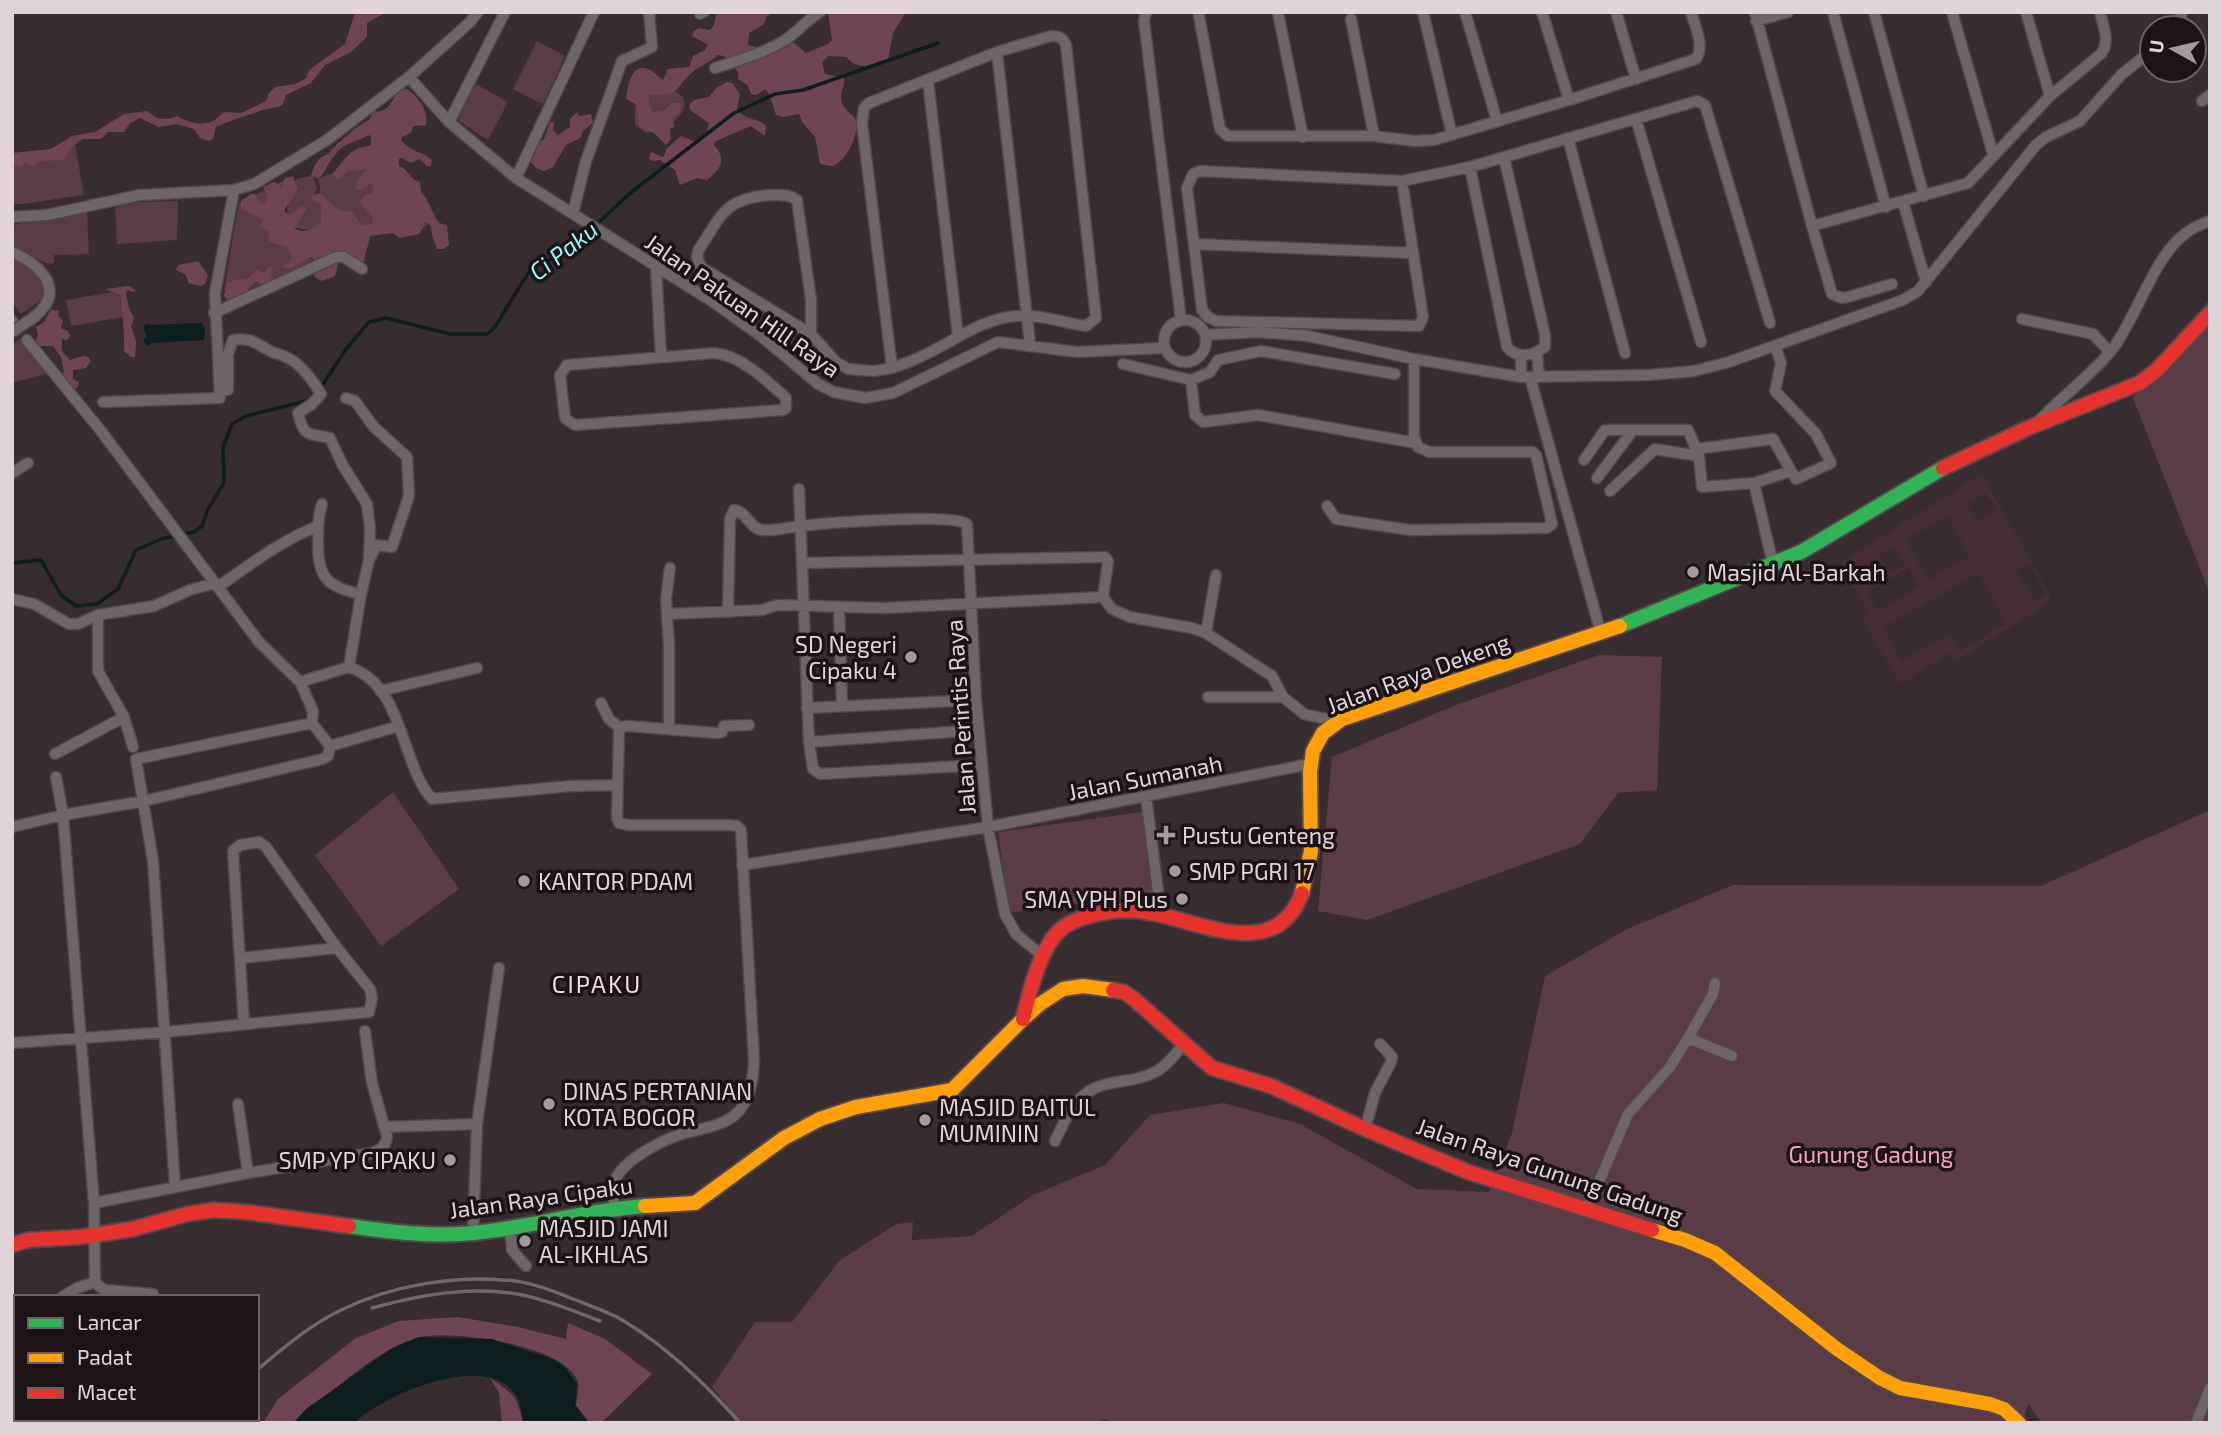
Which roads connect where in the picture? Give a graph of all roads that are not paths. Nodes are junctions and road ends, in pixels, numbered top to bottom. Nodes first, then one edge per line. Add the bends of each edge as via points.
1 (478, 12) edge
2 (505, 12) edge
3 (594, 12) edge
4 (649, 12) edge
5 (821, 12) edge
6 (1146, 12) edge
7 (1423, 12) edge
8 (1465, 12) edge
9 (1542, 12) edge
10 (1616, 12) edge
11 (1691, 12) edge
12 (1788, 12) edge
13 (1833, 12) edge
14 (1874, 12) edge
15 (1952, 12) edge
16 (2026, 12) edge
17 (2100, 12) edge
18 (1278, 13) edge
19 (1199, 16) dead end
20 (1756, 17) edge
21 (1351, 19) dead end
22 (997, 52) junction
23 (2138, 61) edge
24 (715, 68) dead end
25 (409, 77) junction
26 (1636, 79) junction
27 (928, 81) junction
28 (2050, 96) junction
29 (1569, 100) junction
30 (1636, 119) junction
31 (1497, 121) junction
32 (449, 122) junction
33 (1452, 135) junction
34 (1374, 136) junction
35 (1303, 137) junction
36 (1568, 138) junction
37 (1993, 154) junction
38 (1504, 157) junction
39 (1470, 167) junction
40 (516, 178) junction
41 (1402, 181) junction
42 (234, 190) junction
43 (1924, 196) junction
44 (1903, 202) junction
45 (1886, 207) junction
46 (577, 216) junction
47 (12, 217) edge
48 (2210, 220) edge
49 (1812, 226) junction
50 (1194, 244) junction
51 (12, 252) edge
52 (1413, 253) junction
53 (656, 267) junction
54 (362, 269) dead end
55 (1926, 282) junction
56 (1892, 284) dead end
57 (214, 313) junction
58 (2210, 313) edge
59 (1026, 316) junction
60 (2022, 319) dead end
61 (1181, 320) junction
62 (1770, 323) dead end
63 (13, 326) edge
64 (811, 334) junction
65 (1205, 335) junction
66 (958, 336) junction
67 (27, 340) dead end
68 (1701, 342) dead end
69 (1030, 344) junction
70 (1775, 346) junction
71 (1164, 348) junction
72 (1536, 352) junction
73 (2110, 352) junction
74 (1625, 353) dead end
75 (1521, 355) junction
76 (661, 357) junction
77 (1413, 359) junction
78 (1123, 364) dead end
79 (892, 368) junction
80 (1395, 374) dead end
81 (1530, 377) junction
82 (1191, 380) junction
83 (220, 390) junction
84 (346, 398) dead end
85 (103, 402) dead end
86 (2034, 426) junction
87 (1633, 430) junction
88 (1416, 443) junction
89 (1698, 453) junction
90 (1584, 460) dead end
91 (28, 463) dead end
92 (1791, 471) junction
93 (12, 473) edge
94 (1597, 478) dead end
95 (1754, 483) junction
96 (799, 489) dead end
97 (1610, 491) dead end
98 (322, 504) dead end
99 (1327, 506) dead end
100 (318, 526) junction
101 (801, 526) junction
102 (969, 559) junction
103 (369, 560) junction
104 (803, 563) junction
105 (1773, 564) junction
106 (670, 568) dead end
107 (1216, 575) dead end
108 (216, 585) junction
109 (361, 594) junction
110 (1103, 597) junction
111 (12, 599) edge
112 (971, 604) junction
113 (804, 606) junction
114 (839, 607) junction
115 (728, 612) junction
116 (667, 614) junction
117 (98, 615) junction
118 (1600, 632) junction
119 (1206, 633) junction
120 (349, 667) junction
121 (477, 668) dead end
122 (300, 682) junction
123 (380, 691) junction
124 (1208, 697) dead end
125 (1283, 697) junction
126 (976, 700) junction
127 (601, 704) dead end
128 (842, 706) junction
129 (807, 708) junction
130 (124, 717) junction
131 (1342, 719) junction
132 (312, 723) junction
133 (749, 725) dead end
134 (399, 726) junction
135 (669, 728) junction
136 (620, 729) junction
137 (979, 730) junction
138 (809, 743) junction
139 (330, 746) junction
140 (133, 747) dead end
141 (55, 754) dead end
142 (1310, 764) junction
143 (981, 765) junction
144 (56, 777) dead end
145 (617, 785) junction
146 (1146, 796) junction
147 (145, 801) junction
148 (63, 815) junction
149 (12, 827) edge
150 (988, 827) junction
151 (742, 865) junction
152 (1161, 915) junction
153 (337, 948) junction
154 (1044, 957) junction
155 (241, 958) junction
156 (499, 968) dead end
157 (1715, 983) dead end
158 (1023, 1019) junction
159 (244, 1024) junction
160 (365, 1031) dead end
161 (166, 1032) junction
162 (80, 1038) junction
163 (1688, 1038) junction
164 (12, 1043) edge
165 (1380, 1044) dead end
166 (1183, 1045) junction
167 (1732, 1056) dead end
168 (238, 1104) dead end
169 (477, 1124) junction
170 (384, 1127) junction
171 (1365, 1129) junction
172 (1055, 1141) dead end
173 (248, 1173) junction
174 (175, 1187) junction
175 (94, 1203) junction
176 (614, 1208) junction
177 (1587, 1210) junction
178 (510, 1227) junction
179 (472, 1233) junction
180 (96, 1235) junction
181 (12, 1245) edge
182 (526, 1266) dead end
183 (95, 1282) junction
184 (153, 1294) dead end
185 (65, 1295) edge
186 (2210, 1388) edge
187 (2019, 1423) edge
188 (2196, 1423) edge

1 - 25 street
2 - 32 street
3 - 40 street
4 - 46 street via 652,47 622,61 586,161
5 - 24 street via 780,43
6 - 61 street
7 - 33 street
8 - 31 street
9 - 29 street
10 - 26 street
11 - 26 street via 1700,41 1696,59
12 - 20 street
13 - 45 street
14 - 43 street
15 - 37 street
16 - 28 street
17 - 28 street via 2105,48
18 - 35 street
19 - 35 street via 1223,133
20 - 49 street
21 - 34 street
22 - 27 street
22 - 59 street
22 - 59 street via 1051,36 1063,39 1066,45 1097,312 1086,326
23 - 55 street via 2080,121 2036,145
25 - 32 street, Jalan Pakuan Hill Raya
25 - 42 street via 293,162
26 - 29 street
27 - 66 street
27 - 79 street via 869,103 862,116
28 - 37 street
29 - 31 street
30 - 36 street
30 - 62 street via 1697,101 1705,105
30 - 68 street
31 - 33 street
32 - 40 street, Jalan Pakuan Hill Raya
33 - 34 street via 1415,141
34 - 35 street
36 - 38 street
36 - 74 street
37 - 43 street via 1968,183
38 - 39 street
38 - 72 street via 1545,335 1545,348
39 - 41 street
39 - 75 street via 1507,347
40 - 46 street, Jalan Pakuan Hill Raya
41 - 50 street via 1200,171 1193,174 1187,188
41 - 52 street
42 - 47 street via 139,195 47,215
42 - 57 street
43 - 44 street
44 - 45 street
44 - 55 street
45 - 49 street
46 - 53 street, Jalan Pakuan Hill Raya
48 - 73 street via 2179,238
49 - 56 street via 1832,294 1848,298
50 - 52 street
50 - 52 street via 1202,310 1216,321 1415,328 1423,317
51 - 63 street, bridge via 42,272 50,299 33,318
53 - 69 street, Jalan Pakuan Hill Raya via 743,322 818,384 850,397 893,393 998,342
53 - 76 street
54 - 57 street via 336,257
55 - 70 street via 1903,300
57 - 83 street
58 - 86 street, Jalan Raya Dekeng via 2140,383
59 - 66 street via 1002,318
59 - 69 street
60 - 73 street via 2093,334
61 - 65 street via 1196,323
61 - 71 street via 1166,330
64 - 64 street via 800,205 785,195 736,202 723,213 698,251 698,263
64 - 79 street via 848,369
65 - 71 street via 1202,354 1191,362 1178,362
65 - 77 street via 1257,332 1308,336
66 - 79 street
67 - 108 street
69 - 71 street, Jalan Pakuan Hill Raya via 1070,352
70 - 81 street via 1695,371
70 - 92 street via 1781,363 1775,391 1816,434 1832,463 1796,479
72 - 75 street
72 - 81 street
73 - 86 street
75 - 81 street
76 - 76 street via 564,367 560,375 565,418 575,425 783,410 787,405 784,396 727,355
77 - 81 street
77 - 88 street
78 - 82 street
80 - 82 street via 1261,351 1218,360 1210,372
81 - 118 street
82 - 88 street via 1195,415 1203,422 1258,415
83 - 85 street via 220,398
83 - 103 street via 228,390 228,354 233,340 245,338 288,358 315,383 321,394 298,413 302,429 312,436 330,438 363,496 370,528
84 - 103 street via 355,401 374,427 407,457 408,496 392,547 377,545
86 - 105 street, Jalan Raya Dekeng via 1951,463
87 - 89 street via 1688,430
87 - 90 street via 1605,430
87 - 94 street
88 - 99 street via 1429,452 1532,452 1552,524 1546,528 1410,530 1336,519
89 - 92 street via 1773,439
89 - 95 street via 1702,487
89 - 97 street via 1655,449
91 - 93 street
92 - 95 street
95 - 105 street
96 - 101 street
98 - 100 street
100 - 108 street
100 - 109 street via 318,566 327,580
101 - 102 street, Jalan Perintis Raya via 933,517 961,520 968,528
101 - 104 street
101 - 115 street via 761,530 740,511 732,512
102 - 104 street
102 - 110 street via 1105,557
102 - 112 street, Jalan Perintis Raya
103 - 109 street
104 - 113 street
105 - 118 street, Jalan Raya Dekeng
106 - 116 street
107 - 119 street
108 - 117 street via 190,590 154,606
108 - 122 street via 259,642
109 - 120 street
110 - 112 street
110 - 119 street via 1112,609 1130,617
111 - 117 street via 34,604 69,624 78,625
112 - 114 street
112 - 126 street, Jalan Perintis Raya
113 - 114 street
113 - 115 street via 778,604
113 - 129 street
114 - 128 street
115 - 116 street
116 - 135 street
117 - 130 street via 98,671
118 - 131 street, Jalan Raya Dekeng
119 - 125 street via 1272,676
120 - 122 street
120 - 123 street
121 - 123 street
122 - 132 street via 313,711
123 - 134 street
124 - 125 street
125 - 131 street via 1304,714
126 - 128 street
126 - 137 street, Jalan Perintis Raya
127 - 136 street
128 - 129 street
129 - 138 street
130 - 140 street
130 - 141 street
131 - 142 street, Jalan Raya Dekeng via 1322,732
132 - 139 street
132 - 147 street via 136,759
133 - 135 street via 724,726 717,733
134 - 139 street
134 - 145 street via 432,799
135 - 136 street
136 - 145 street
137 - 138 street
137 - 143 street, Jalan Perintis Raya
138 - 143 street via 813,769 820,774
139 - 147 street via 323,759
142 - 146 street, Jalan Sumanah
142 - 152 street, Jalan Raya Dekeng via 1308,867 1303,893 1291,916 1276,927 1250,935
143 - 150 street, Jalan Perintis Raya
144 - 148 street
145 - 151 street via 617,818 623,824 737,826
146 - 150 street, Jalan Sumanah
146 - 152 street
147 - 148 street
147 - 161 street
148 - 149 street
148 - 162 street
150 - 151 street, Jalan Sumanah
150 - 154 street, Jalan Perintis Raya via 1010,925
151 - 176 street via 754,1060 750,1089 735,1115 639,1154 614,1183
152 - 154 street, Jalan Raya Dekeng via 1119,911 1073,921 1057,933
153 - 155 street
153 - 155 street via 259,842 233,851
153 - 159 street via 370,989 369,1012
154 - 158 street, Jalan Raya Dekeng
155 - 159 street
156 - 169 street
157 - 163 street
158 - 166 street, Jalan Raya Gunung Gadung via 1063,989 1100,987 1124,992
158 - 176 street, Jalan Raya Cipaku via 952,1090 856,1107 821,1119 784,1138 695,1203
159 - 161 street
160 - 170 street
161 - 162 street
161 - 174 street
162 - 164 street
162 - 175 street
163 - 167 street
163 - 177 street via 1670,1067 1628,1114
165 - 171 street via 1392,1057
166 - 171 street, Jalan Raya Gunung Gadung via 1212,1068 1271,1086
166 - 172 street via 1150,1075 1086,1093
168 - 173 street
169 - 170 street
169 - 179 street
170 - 173 street via 386,1143 372,1153
171 - 177 street, Jalan Raya Gunung Gadung via 1468,1172
173 - 174 street
174 - 175 street
175 - 180 street
176 - 178 street, Jalan Raya Cipaku
177 - 187 street, Jalan Raya Gunung Gadung via 1715,1253 1838,1349 1900,1388 1990,1404
178 - 179 street, Jalan Raya Cipaku
178 - 182 street via 512,1250
179 - 180 street, Jalan Raya Cipaku via 399,1233 214,1210
180 - 181 street, Jalan Raya Cipaku
180 - 183 street
183 - 184 street via 106,1290
183 - 185 street
186 - 188 street

